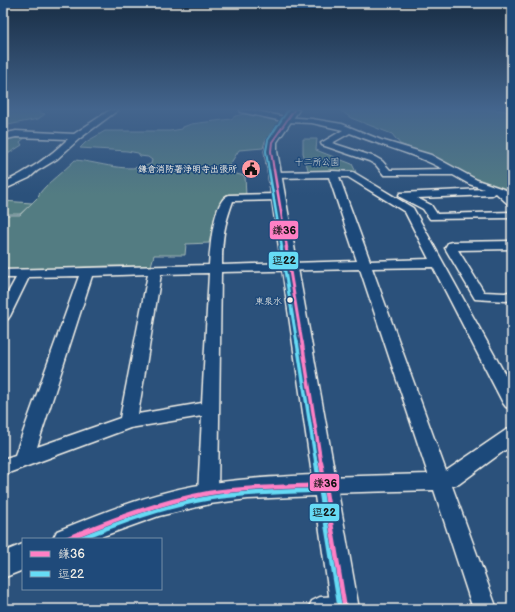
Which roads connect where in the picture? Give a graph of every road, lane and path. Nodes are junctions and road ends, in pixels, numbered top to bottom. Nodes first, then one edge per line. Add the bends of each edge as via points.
1 (74, 139) edge
2 (275, 139) edge
3 (332, 139) edge
4 (370, 139) edge
5 (453, 172) junction
6 (333, 174) junction
7 (275, 175) junction
8 (3, 187) edge
9 (502, 192) junction
10 (278, 197) junction
11 (512, 202) edge
12 (512, 215) edge
13 (512, 245) edge
14 (438, 263) junction
15 (365, 265) junction
16 (290, 267) junction
17 (216, 269) junction
18 (154, 271) junction
19 (87, 272) junction
20 (3, 274) edge
21 (24, 274) junction
22 (510, 299) edge
23 (3, 316) edge
24 (512, 403) edge
25 (210, 408) junction
26 (128, 422) junction
27 (510, 441) edge
28 (23, 460) junction
29 (3, 467) edge
30 (440, 481) junction
31 (325, 485) junction
32 (208, 494) junction
33 (69, 538) edge
34 (22, 557) edge
35 (3, 565) edge
36 (320, 609) edge
37 (345, 609) edge
38 (485, 609) edge

1 - 8 street via 54,158
2 - 7 street via 271,146
3 - 5 street via 325,142 372,159 387,173
4 - 5 street via 428,157
5 - 9 street via 472,182
6 - 7 street
6 - 14 street via 350,174 409,210
6 - 15 street
7 - 10 street
9 - 11 street
9 - 12 street via 404,194 427,207 434,217
10 - 16 street
10 - 17 street via 229,198 219,223
13 - 22 street via 451,248 480,296
14 - 15 street
14 - 24 street
15 - 16 street
15 - 30 street
16 - 17 street
16 - 31 street
17 - 18 street
17 - 25 street
18 - 19 street
18 - 26 street
19 - 21 street
19 - 28 street
20 - 21 street
21 - 23 street
25 - 26 street
25 - 32 street
26 - 28 street
27 - 30 street via 452,478
28 - 29 street
30 - 31 street
30 - 38 street
31 - 32 street via 265,487
31 - 37 street
32 - 33 street via 174,500 132,513
34 - 35 street
36 - 37 street

